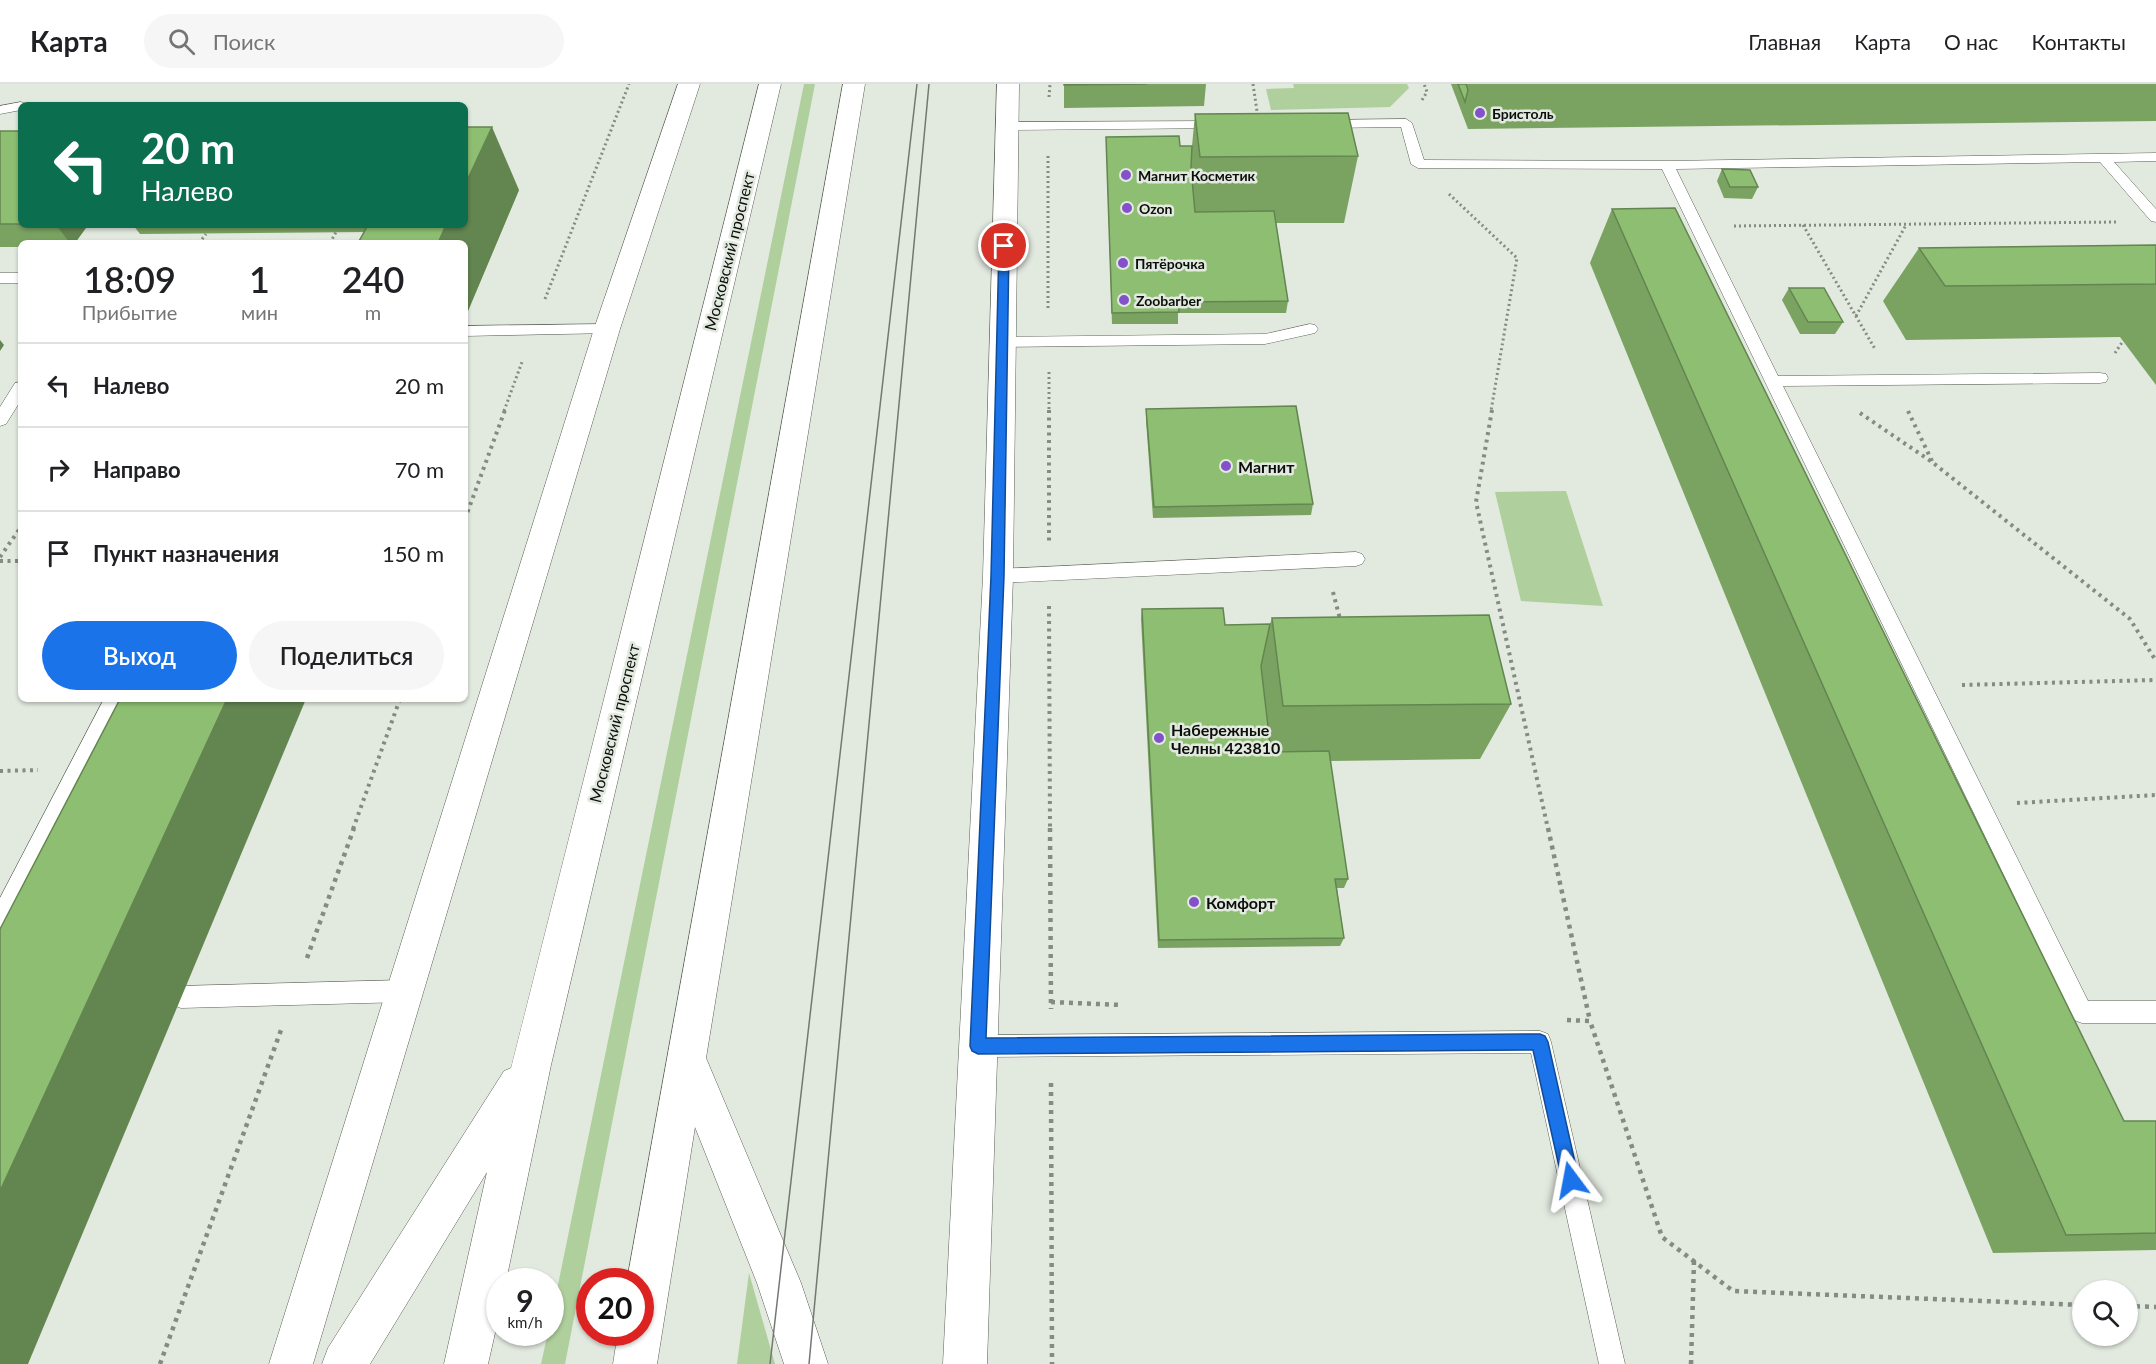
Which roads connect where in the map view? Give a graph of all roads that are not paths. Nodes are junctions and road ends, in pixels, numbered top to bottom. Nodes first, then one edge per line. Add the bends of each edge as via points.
1 (688, 84) edge
2 (770, 84) edge
3 (854, 84) edge
4 (1008, 84) edge
5 (18, 107) edge
6 (0, 110) edge
7 (1258, 124) edge
8 (1315, 124) edge
9 (1007, 126) junction
10 (2156, 157) edge
11 (2104, 158) junction
12 (1499, 164) junction
13 (1667, 165) junction
14 (1514, 170) dead end
15 (2156, 218) edge
16 (0, 278) edge
17 (18, 278) edge
18 (607, 329) junction
19 (1310, 329) dead end
20 (468, 331) edge
21 (1002, 342) junction
22 (2100, 378) dead end
23 (1773, 381) junction
24 (18, 392) edge
25 (0, 420) edge
26 (1356, 559) dead end
27 (998, 576) junction
28 (112, 702) edge
29 (0, 920) edge
30 (405, 991) junction
31 (181, 997) dead end
32 (2156, 1012) edge
33 (978, 1046) junction
34 (686, 1056) junction
35 (531, 1065) junction
36 (651, 1268) edge
37 (638, 1346) edge
38 (291, 1364) edge
39 (344, 1364) edge
40 (466, 1364) edge
41 (635, 1364) edge
42 (806, 1364) edge
43 (965, 1364) edge
44 (1612, 1364) edge

1 - 18 main road
2 - 35 main road, Московский проспект
3 - 34 main road
4 - 9 main road
5 - 6 lane
7 - 9 lane
8 - 12 lane via 1406,123 1418,164
9 - 21 main road
10 - 11 lane
11 - 13 lane
11 - 15 lane
12 - 13 lane
12 - 14 lane
13 - 23 lane via 1677,196 1697,226
16 - 17 lane
18 - 20 lane
18 - 30 main road
19 - 21 lane via 1265,339
21 - 27 main road
22 - 23 lane
23 - 32 lane via 2082,1012
24 - 25 lane
26 - 27 lane
27 - 33 main road
28 - 29 lane
30 - 31 lane
30 - 38 main road
33 - 43 main road
33 - 44 lane via 1540,1042
34 - 36 main road
34 - 42 main road via 778,1283
35 - 39 main road
35 - 40 main road, Московский проспект
37 - 41 main road

